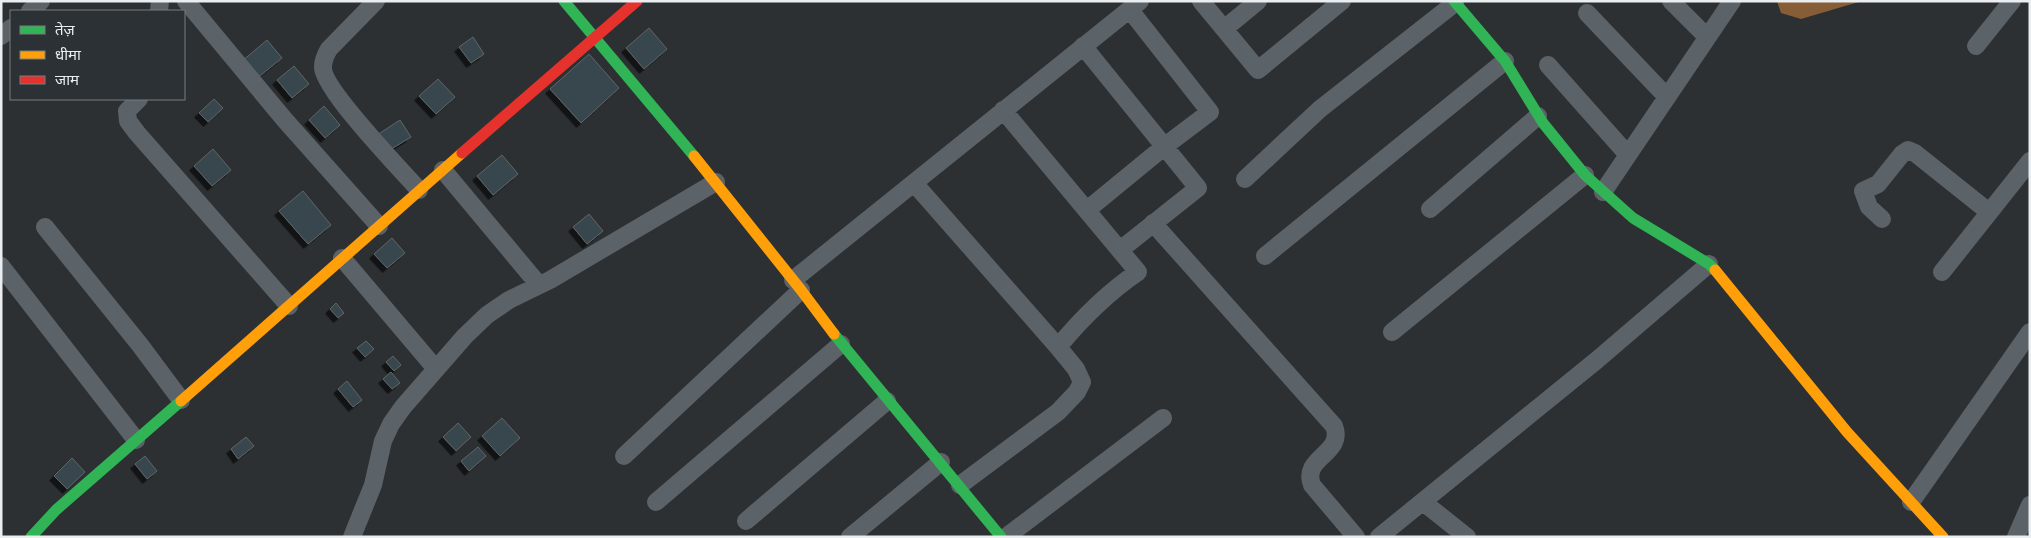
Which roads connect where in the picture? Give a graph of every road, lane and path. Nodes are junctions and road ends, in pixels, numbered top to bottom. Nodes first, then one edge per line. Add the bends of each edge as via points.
1 (41, 1) edge
2 (186, 1) edge
3 (376, 1) edge
4 (564, 1) edge
5 (637, 1) edge
6 (1201, 1) edge
7 (1258, 1) edge
8 (1342, 1) edge
9 (1672, 1) edge
10 (1732, 1) edge
11 (2012, 1) edge
12 (1456, 2) edge
13 (1135, 6) edge
14 (31, 10) edge
15 (1587, 13) dead end
16 (1224, 29) junction
17 (595, 37) junction
18 (1707, 37) junction
19 (1083, 46) junction
20 (1976, 46) dead end
21 (1504, 61) junction
22 (1548, 65) dead end
23 (1666, 96) junction
24 (136, 100) edge
25 (1004, 110) junction
26 (1538, 116) junction
27 (1165, 146) junction
28 (1628, 155) junction
29 (2030, 161) edge
30 (443, 170) junction
31 (1584, 175) junction
32 (1245, 179) dead end
33 (716, 182) junction
34 (914, 183) junction
35 (419, 190) junction
36 (1603, 192) junction
37 (1430, 209) dead end
38 (1087, 210) junction
39 (1989, 212) junction
40 (1882, 219) dead end
41 (1153, 223) junction
42 (379, 226) junction
43 (46, 227) dead end
44 (1120, 250) junction
45 (1265, 256) dead end
46 (342, 258) junction
47 (1709, 264) junction
48 (1, 266) edge
49 (1942, 272) dead end
50 (539, 285) junction
51 (797, 285) junction
52 (289, 306) junction
53 (1392, 332) dead end
54 (2030, 332) edge
55 (841, 344) junction
56 (1058, 347) junction
57 (436, 369) junction
58 (181, 400) junction
59 (887, 401) junction
60 (1162, 418) dead end
61 (136, 440) junction
62 (624, 456) dead end
63 (941, 462) junction
64 (960, 484) junction
65 (656, 502) dead end
66 (1423, 502) junction
67 (1911, 502) junction
68 (2030, 506) edge
69 (746, 521) dead end
70 (858, 535) edge
71 (32, 537) edge
72 (352, 537) edge
73 (1001, 537) edge
74 (1006, 537) edge
75 (1356, 537) edge
76 (1379, 537) edge
77 (1467, 537) edge
78 (1943, 537) edge
79 (2016, 537) edge

1 - 14 street
2 - 42 street
3 - 35 street via 330,49 322,68 351,114
4 - 17 street
5 - 17 street
6 - 16 street
7 - 16 street
8 - 16 street via 1258,70
9 - 18 street
10 - 18 street
11 - 20 street
12 - 21 street
12 - 32 street via 1320,109
13 - 19 street
13 - 27 street via 1210,112
15 - 23 street
17 - 30 street
17 - 33 street
18 - 23 street
19 - 25 street
19 - 27 street
21 - 26 street
21 - 45 street
22 - 28 street
23 - 28 street
24 - 52 street via 127,111 128,121
25 - 34 street
25 - 38 street
26 - 31 street
26 - 37 street
27 - 38 street
27 - 41 street via 1198,188
28 - 36 street
29 - 39 street
30 - 35 street
30 - 50 street
31 - 36 street
31 - 53 street
33 - 50 street
33 - 51 street
34 - 51 street
34 - 56 street
35 - 42 street
36 - 47 street via 1645,227
38 - 44 street
39 - 40 street via 1908,150 1878,184 1863,191 1869,207
39 - 49 street
41 - 44 street
41 - 75 street via 1334,426 1335,442 1311,468 1308,476
42 - 46 street
43 - 58 street
44 - 56 street via 1138,272 1116,287
46 - 52 street
46 - 57 street
47 - 66 street
47 - 67 street via 1847,432
48 - 61 street
50 - 57 street via 487,315
51 - 55 street
51 - 62 street
52 - 58 street
54 - 67 street
55 - 59 street
55 - 65 street
56 - 64 street via 1082,382 1077,392 1058,412
57 - 72 street via 391,424 383,441 373,485
58 - 61 street
59 - 63 street
59 - 69 street
60 - 74 street
61 - 71 street via 56,510
63 - 64 street
63 - 70 street
64 - 73 street
66 - 76 street
66 - 77 street
67 - 78 street
68 - 79 street

